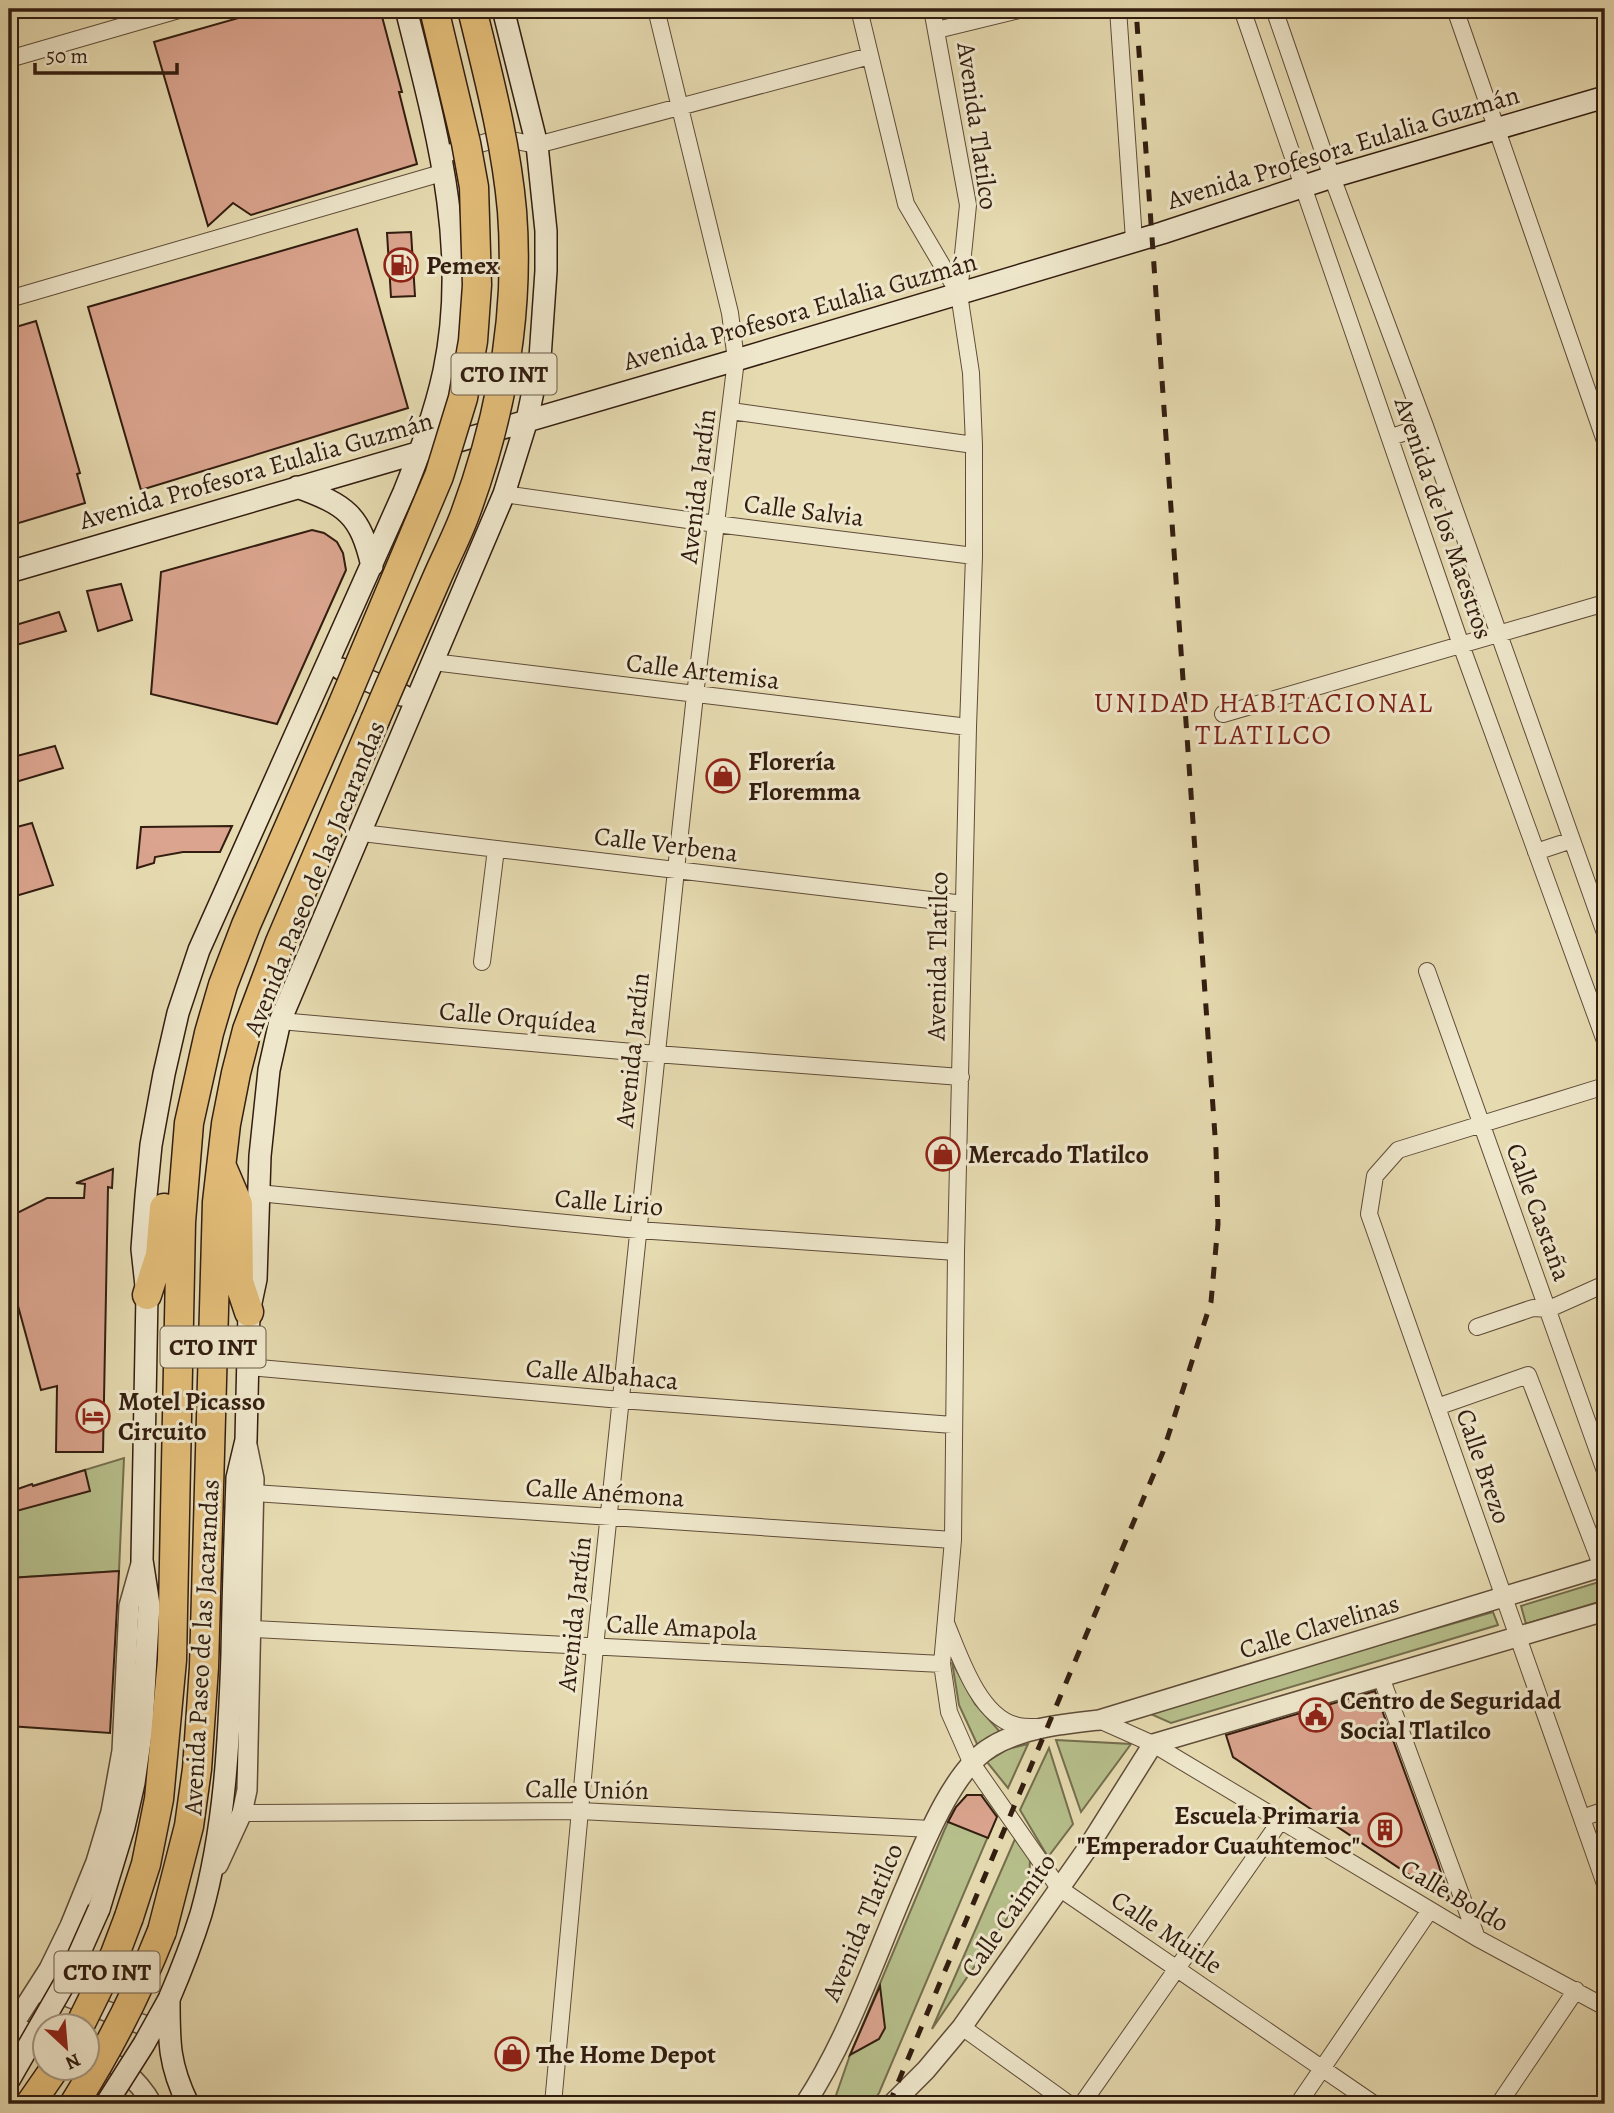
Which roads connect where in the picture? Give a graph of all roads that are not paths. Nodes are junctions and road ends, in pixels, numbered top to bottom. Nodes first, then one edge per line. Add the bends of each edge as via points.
1 (182, 9) edge
2 (406, 9) edge
3 (434, 9) edge
4 (472, 9) edge
5 (503, 9) edge
6 (656, 9) edge
7 (859, 9) edge
8 (932, 9) edge
9 (1023, 9) edge
10 (1118, 9) edge
11 (1242, 9) edge
12 (1274, 9) edge
13 (1455, 9) edge
14 (937, 30) junction
15 (870, 56) junction
16 (9, 59) edge
17 (1605, 97) edge
18 (679, 108) junction
19 (1497, 127) junction
20 (537, 145) junction
21 (443, 163) junction
22 (1332, 177) junction
23 (1302, 186) junction
24 (1134, 240) junction
25 (959, 294) junction
26 (9, 299) edge
27 (736, 360) junction
28 (731, 411) junction
29 (527, 420) junction
30 (1425, 426) junction
31 (1391, 437) junction
32 (1605, 441) edge
33 (974, 445) junction
34 (420, 452) junction
35 (297, 488) junction
36 (504, 494) junction
37 (716, 524) junction
38 (974, 556) junction
39 (372, 566) junction
40 (9, 572) edge
41 (1605, 603) edge
42 (1500, 634) junction
43 (1461, 645) junction
44 (433, 662) junction
45 (328, 663) junction
46 (695, 695) junction
47 (416, 701) junction
48 (1223, 714) dead end
49 (968, 727) junction
50 (362, 833) junction
51 (1572, 840) junction
52 (496, 849) junction
53 (1536, 852) junction
54 (676, 870) junction
55 (964, 904) junction
56 (1605, 933) edge
57 (482, 962) dead end
58 (1427, 971) dead end
59 (280, 1020) junction
60 (1605, 1041) edge
61 (656, 1054) junction
62 (961, 1077) junction
63 (1605, 1086) edge
64 (1481, 1125) junction
65 (220, 1163) junction
66 (184, 1165) junction
67 (258, 1193) junction
68 (638, 1230) junction
69 (956, 1252) junction
70 (1605, 1284) edge
71 (147, 1295) junction
72 (1549, 1309) junction
73 (249, 1312) junction
74 (1477, 1327) dead end
75 (248, 1367) junction
76 (621, 1400) junction
77 (1437, 1407) junction
78 (953, 1425) junction
79 (246, 1440) junction
80 (1605, 1471) edge
81 (254, 1493) junction
82 (608, 1517) junction
83 (953, 1540) junction
84 (142, 1560) junction
85 (1604, 1566) edge
86 (1504, 1597) junction
87 (1605, 1611) edge
88 (945, 1620) junction
89 (252, 1629) junction
90 (1517, 1636) junction
91 (595, 1647) junction
92 (942, 1664) junction
93 (1381, 1677) junction
94 (1099, 1720) junction
95 (1046, 1728) junction
96 (1153, 1744) junction
97 (971, 1762) junction
98 (1605, 1810) edge
99 (580, 1811) junction
100 (242, 1813) junction
101 (1582, 1818) junction
102 (1282, 1820) junction
103 (931, 1829) junction
104 (1605, 1884) edge
105 (1059, 1888) junction
106 (1430, 1910) junction
107 (1477, 1938) junction
108 (1176, 1968) junction
109 (1576, 1990) junction
110 (31, 1998) junction
111 (169, 1999) junction
112 (1605, 2007) edge
113 (87, 2011) edge
114 (962, 2027) junction
115 (10, 2029) edge
116 (165, 2033) junction
117 (32, 2034) edge
118 (102, 2050) edge
119 (102, 2058) edge
120 (1322, 2069) junction
121 (9, 2080) edge
122 (45, 2082) edge
123 (136, 2082) junction
124 (813, 2099) edge
125 (30, 2104) edge
126 (74, 2104) edge
127 (106, 2104) edge
128 (133, 2104) edge
129 (152, 2104) edge
130 (189, 2104) edge
131 (553, 2104) edge
132 (892, 2104) edge
133 (1069, 2104) edge
134 (1082, 2104) edge
135 (1298, 2104) edge
136 (1374, 2104) edge
137 (1499, 2104) edge

1 - 16 street
2 - 21 main road, Avenida Paseo de las Jacarandas / CTO INT
3 - 66 highway, CTO INT, bridge via 474,187 477,285 463,398 439,476 223,985 194,1097
4 - 65 highway, CTO INT, bridge via 504,149 512,211 512,326 494,421 467,507 280,942 247,1030
5 - 20 main road, Avenida Paseo de las Jacarandas / CTO INT
6 - 18 street, Avenida Jardín
7 - 15 street, Avenida Tlatilco
8 - 14 street, Avenida Tlatilco
9 - 14 street
10 - 24 street
11 - 23 street, Avenida de los Maestros
12 - 22 street, Avenida de los Maestros
13 - 19 street
14 - 25 street, Avenida Tlatilco via 968,205
15 - 18 street
15 - 25 street, Avenida Tlatilco via 906,204
17 - 19 main road, Avenida Profesora Eulalia Guzmán
18 - 20 street
18 - 27 street, Avenida Jardín via 730,313
19 - 22 main road, Avenida Profesora Eulalia Guzmán
19 - 32 street
20 - 21 street via 500,138
20 - 29 main road, Avenida Paseo de las Jacarandas / CTO INT via 546,271 540,358
21 - 26 street
21 - 34 main road, Avenida Paseo de las Jacarandas / CTO INT via 453,254 451,329 436,404
22 - 23 main road, Avenida Profesora Eulalia Guzmán
22 - 30 street, Avenida de los Maestros
23 - 24 main road, Avenida Profesora Eulalia Guzmán
23 - 31 street, Avenida de los Maestros
24 - 25 main road, Avenida Profesora Eulalia Guzmán
25 - 27 main road, Avenida Profesora Eulalia Guzmán
25 - 33 street, Avenida Tlatilco via 971,373
27 - 28 street, Avenida Jardín
27 - 29 main road, Avenida Profesora Eulalia Guzmán
28 - 33 street
28 - 37 street, Avenida Jardín
29 - 34 main road, Avenida Profesora Eulalia Guzmán
29 - 36 main road, Avenida Paseo de las Jacarandas / CTO INT
30 - 31 street
30 - 42 street, Avenida de los Maestros
31 - 43 street, Avenida de los Maestros
33 - 38 street, Avenida Tlatilco
34 - 35 main road, Avenida Profesora Eulalia Guzmán
34 - 39 main road, Avenida Paseo de las Jacarandas / CTO INT
35 - 39 main road via 323,497 349,514 365,538
35 - 40 main road, Avenida Profesora Eulalia Guzmán
36 - 37 street, Calle Salvia
36 - 44 main road, Avenida Paseo de las Jacarandas / CTO INT
37 - 38 street, Calle Salvia
37 - 46 street, Avenida Jardín
38 - 49 street, Avenida Tlatilco
39 - 45 main road, Avenida Paseo de las Jacarandas / CTO INT
41 - 42 street
42 - 43 street
42 - 51 street, Avenida de los Maestros
43 - 48 street
43 - 53 street, Avenida de los Maestros
44 - 46 street, Calle Artemisa
44 - 47 main road, Avenida Paseo de las Jacarandas / CTO INT
45 - 47 main road
45 - 71 main road, Avenida Paseo de las Jacarandas / CTO INT via 200,950 178,1013 151,1145 142,1249
46 - 49 street, Calle Artemisa
46 - 54 street, Avenida Jardín
47 - 50 main road, Avenida Paseo de las Jacarandas / CTO INT
49 - 55 street, Avenida Tlatilco
50 - 52 street, Calle Verbena
50 - 59 main road, Avenida Paseo de las Jacarandas / CTO INT
51 - 53 street
51 - 56 street, Avenida de los Maestros
52 - 54 street, Calle Verbena
52 - 57 street
53 - 60 street, Avenida de los Maestros
54 - 55 street, Calle Verbena
54 - 61 street, Avenida Jardín
55 - 62 street, Avenida Tlatilco
58 - 64 street, Calle Castaña
59 - 61 street, Calle Orquídea
59 - 67 main road, Avenida Paseo de las Jacarandas / CTO INT via 269,1070
61 - 62 street, Calle Orquídea
61 - 68 street, Avenida Jardín
62 - 69 street, Avenida Tlatilco
63 - 64 street, Calle Brezo
64 - 72 street, Calle Castaña
64 - 77 street, Calle Brezo via 1398,1150 1376,1177 1369,1214
65 - 73 highway via 238,1204 239,1282
65 - 126 highway, CTO INT, bridge via 204,1667 189,1826 162,1931 130,2006
66 - 71 highway via 165,1199 160,1255
66 - 113 highway, CTO INT, bridge via 172,1660 159,1799 129,1917
67 - 68 street, Calle Lirio
67 - 73 main road, Avenida Paseo de las Jacarandas / CTO INT via 256,1279
68 - 69 street, Calle Lirio
68 - 76 street, Avenida Jardín
69 - 78 street, Avenida Tlatilco
70 - 72 street
71 - 84 main road, Avenida Paseo de las Jacarandas / CTO INT
72 - 74 street via 1533,1308
72 - 80 street, Calle Castaña
73 - 75 main road, Avenida Paseo de las Jacarandas / CTO INT
75 - 76 street, Calle Albahaca
75 - 79 main road, Avenida Paseo de las Jacarandas / CTO INT
76 - 78 street, Calle Albahaca
76 - 82 street, Avenida Jardín
77 - 85 street via 1528,1375
77 - 86 street, Calle Brezo
78 - 83 street, Avenida Tlatilco
79 - 81 street
79 - 111 main road, Avenida Paseo de las Jacarandas / CTO INT via 237,1478 224,1795 201,1912
81 - 82 street, Calle Anémona
81 - 89 street
82 - 83 street, Calle Anémona
82 - 91 street, Avenida Jardín
83 - 88 street, Avenida Tlatilco
84 - 110 street via 129,1606 122,1751 111,1812 85,1893
84 - 121 main road, Avenida Paseo de las Jacarandas / CTO INT, bridge via 149,1605 142,1727 124,1827 99,1909 71,1972
85 - 86 street, Calle Clavelinas
86 - 90 street, Calle Brezo
86 - 94 street, Calle Clavelinas
87 - 90 street
88 - 92 street, Avenida Tlatilco
88 - 95 street, Avenida Tlatilco via 987,1706 1016,1726
89 - 91 street, Calle Amapola
89 - 100 street via 247,1790
90 - 93 street
90 - 101 street, Calle Brezo
91 - 92 street, Calle Amapola
91 - 99 street, Avenida Jardín
92 - 97 street, Avenida Tlatilco via 949,1712
93 - 96 street
93 - 107 street
94 - 95 street, Calle Clavelinas
94 - 96 street, Calle Boldo
95 - 97 street, Avenida Tlatilco via 1009,1738
96 - 102 street, Calle Boldo
96 - 105 street, Calle Caimito
97 - 103 street, Avenida Tlatilco
97 - 105 street, Calle Muitle
98 - 101 street
99 - 100 street, Calle Unión
99 - 103 street, Calle Unión
99 - 131 street, Avenida Jardín
100 - 116 street via 221,1854
101 - 104 street, Calle Brezo
102 - 106 street, Calle Boldo
102 - 108 street
103 - 124 street, Avenida Tlatilco
105 - 108 street, Calle Muitle
105 - 114 street, Calle Caimito
106 - 107 street, Calle Boldo
106 - 120 street
107 - 109 street, Calle Boldo
108 - 120 street, Calle Muitle
108 - 134 street
109 - 112 street, Calle Boldo
109 - 137 street
110 - 115 street
110 - 116 street via 58,1993
111 - 127 main road, Avenida Paseo de las Jacarandas / CTO INT, bridge
111 - 130 main road, bridge via 170,2056
114 - 132 street, Calle Caimito
114 - 133 street
115 - 117 street
116 - 118 street
116 - 130 street via 166,2054
119 - 123 street
120 - 135 street
120 - 136 street, Calle Muitle
122 - 125 highway
123 - 128 street
123 - 129 street

